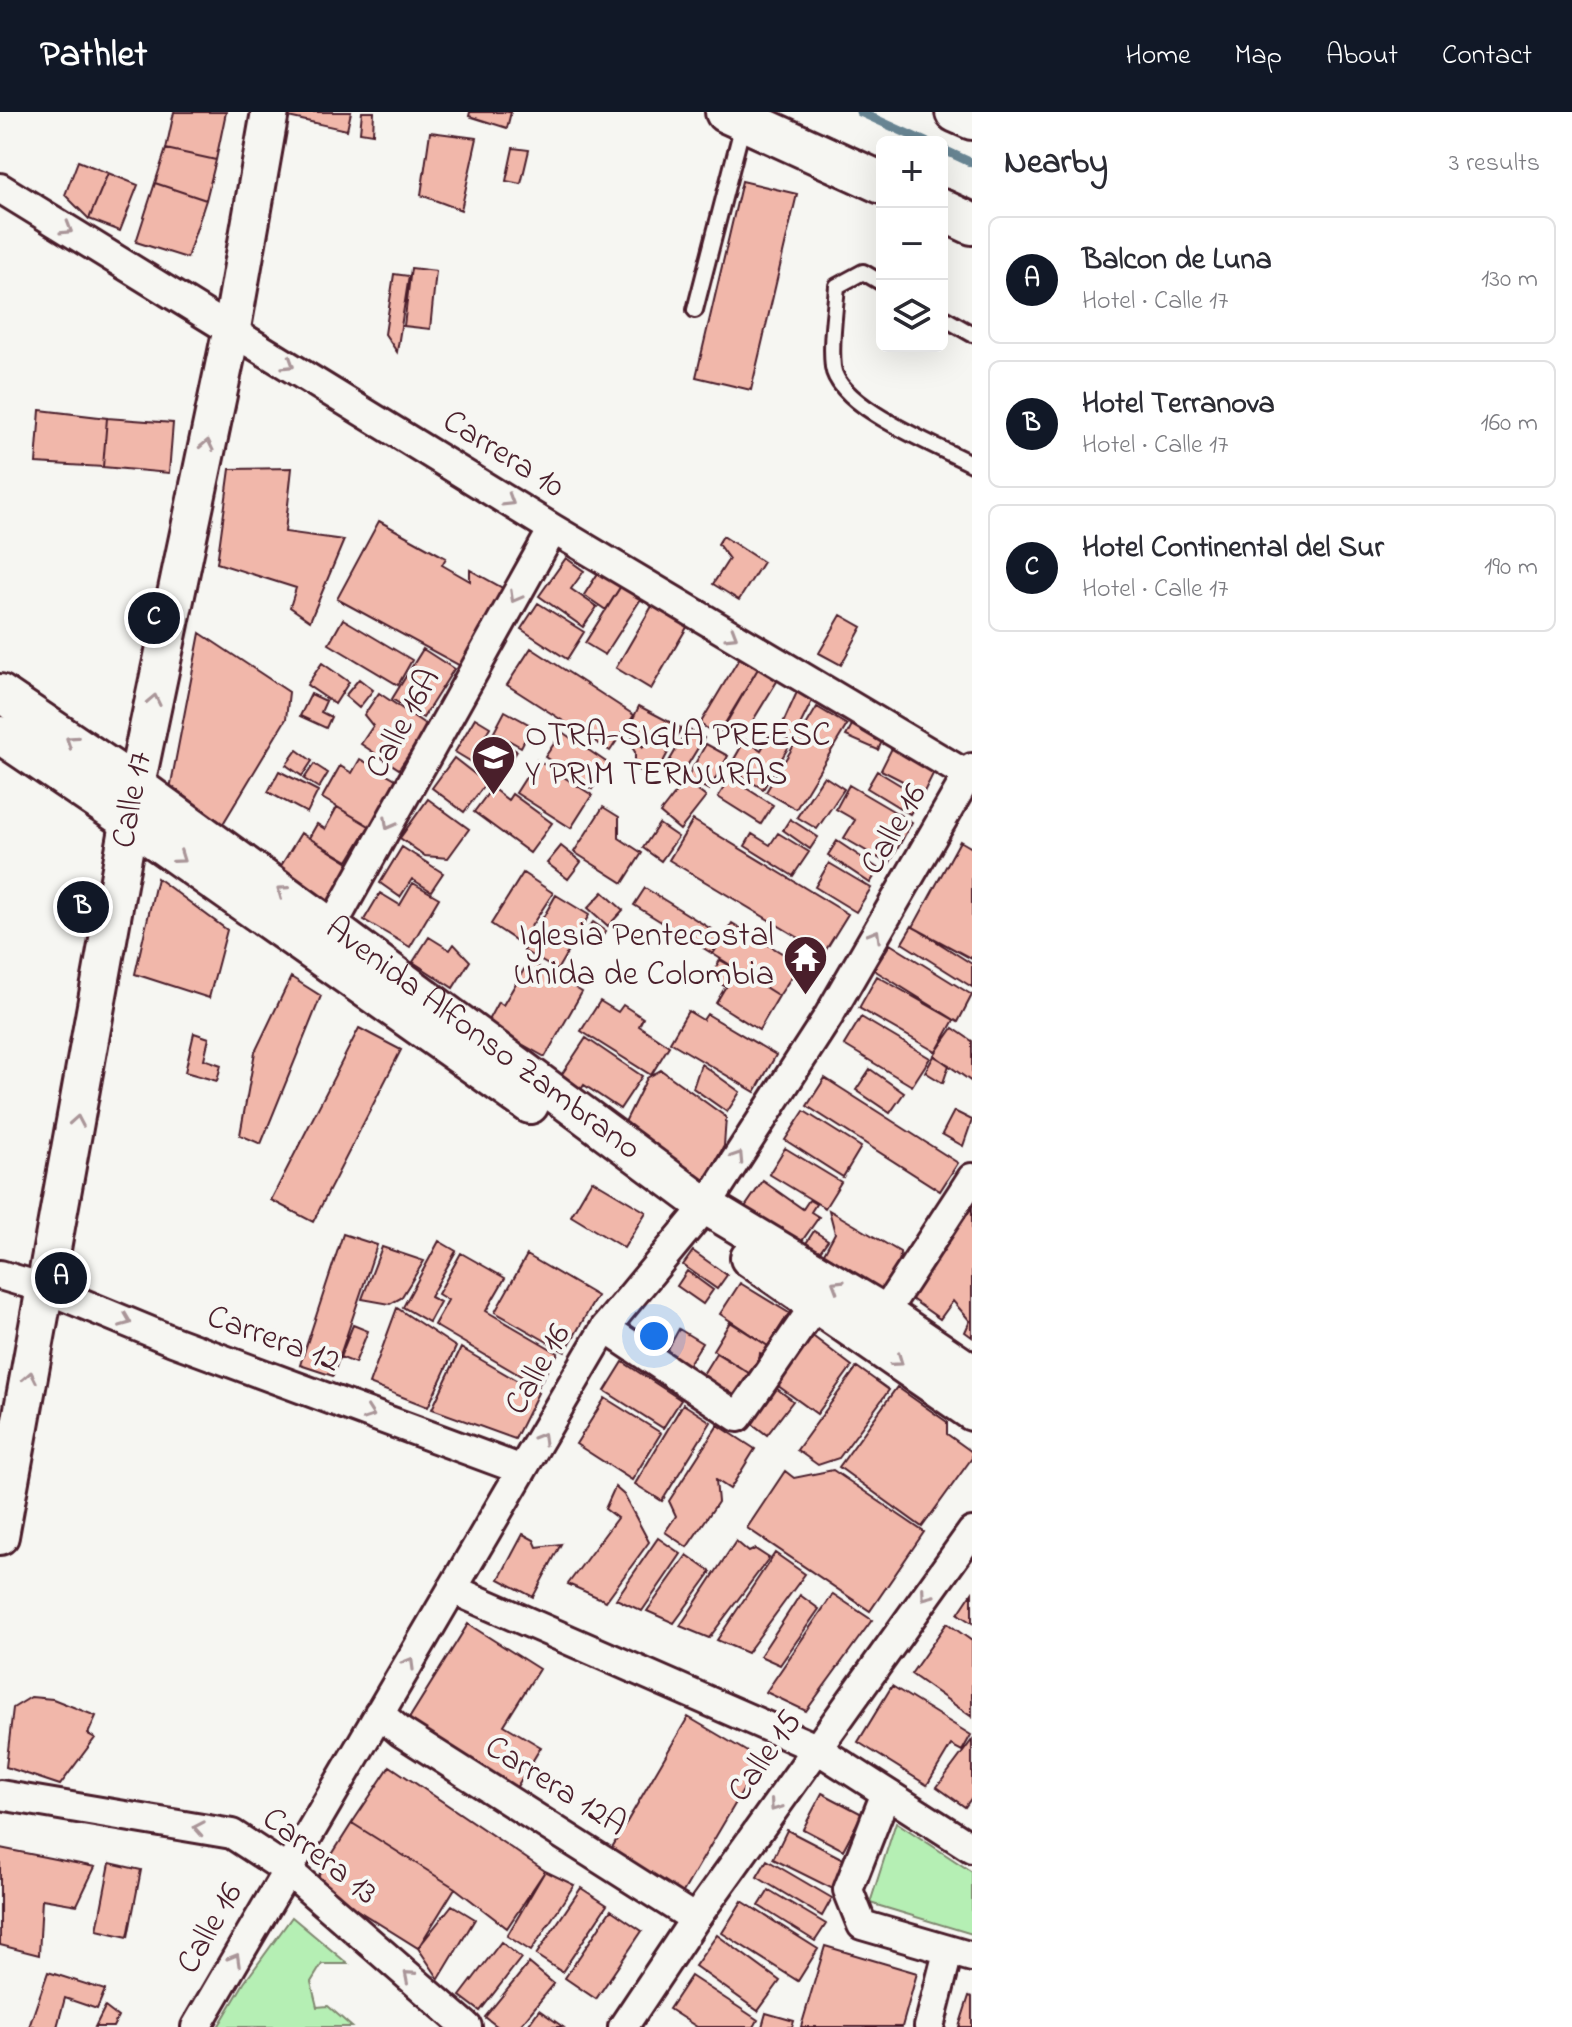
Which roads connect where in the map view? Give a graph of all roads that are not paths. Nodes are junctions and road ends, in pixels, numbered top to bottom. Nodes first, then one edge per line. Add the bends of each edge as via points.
1 (270, 112) edge
2 (956, 112) edge
3 (735, 116) edge
4 (972, 119) edge
5 (876, 180) edge
6 (0, 188) edge
7 (948, 213) edge
8 (972, 224) edge
9 (877, 280) edge
10 (695, 310) dead end
11 (948, 320) edge
12 (232, 328) junction
13 (972, 334) edge
14 (972, 464) edge
15 (553, 529) junction
16 (0, 693) edge
17 (0, 735) edge
18 (971, 774) edge
19 (136, 785) junction
20 (130, 823) junction
21 (324, 941) junction
22 (972, 1178) edge
23 (701, 1214) junction
24 (0, 1275) edge
25 (47, 1289) junction
26 (816, 1304) junction
27 (884, 1313) junction
28 (605, 1328) junction
29 (972, 1373) edge
30 (972, 1412) edge
31 (522, 1470) junction
32 (972, 1532) edge
33 (0, 1536) edge
34 (452, 1589) junction
35 (379, 1713) junction
36 (816, 1748) junction
37 (886, 1793) junction
38 (0, 1795) edge
39 (972, 1848) edge
40 (287, 1870) junction
41 (695, 1919) junction
42 (960, 1954) edge
43 (196, 2027) edge
44 (467, 2027) edge
45 (623, 2027) edge
46 (929, 2027) edge

1 - 12 street, Calle 17
2 - 4 main road
3 - 5 main road
3 - 10 lane
6 -> 12 street, Carrera 10
7 - 8 main road
9 - 14 lane via 863,272 837,286 833,369 843,390 860,405
11 - 13 lane
12 -> 15 street, Carrera 10
19 -> 12 street, Calle 17
15 -> 18 street, Carrera 10
15 -> 21 street, Calle 16A
19 -> 16 street, Avenida Alfonso Zambrano
17 - 20 street, Avenida Alfonso Zambrano
23 -> 18 street, Calle 16 via 828,1017
19 - 20 street, Calle 17
21 -> 19 street, Avenida Alfonso Zambrano
20 -> 21 street, Avenida Alfonso Zambrano
25 -> 20 street, Calle 17
21 - 23 street, Avenida Alfonso Zambrano
22 - 27 street
23 - 26 street, Avenida Alfonso Zambrano
27 -> 23 street, Avenida Alfonso Zambrano
23 - 28 street, Calle 16
24 - 25 street, Carrera 12
25 -> 31 street, Carrera 12
33 -> 25 street, Calle 17
26 - 28 street via 738,1417
26 -> 30 street, Avenida Alfonso Zambrano
27 - 29 street, Avenida Alfonso Zambrano
31 -> 28 street, Calle 16
31 - 34 street, Calle 16
32 -> 36 street, Calle 15
35 -> 34 street, Calle 16
34 - 36 street
35 - 40 street, Calle 16
35 - 41 street, Carrera 12A
36 - 37 street
36 -> 41 street, Calle 15
37 - 39 street
37 - 42 street via 848,1890 862,1925
40 -> 38 street, Carrera 13 via 232,1834
43 -> 40 street, Calle 16
44 -> 40 street, Carrera 13
41 - 45 street, Calle 15
42 - 46 street

